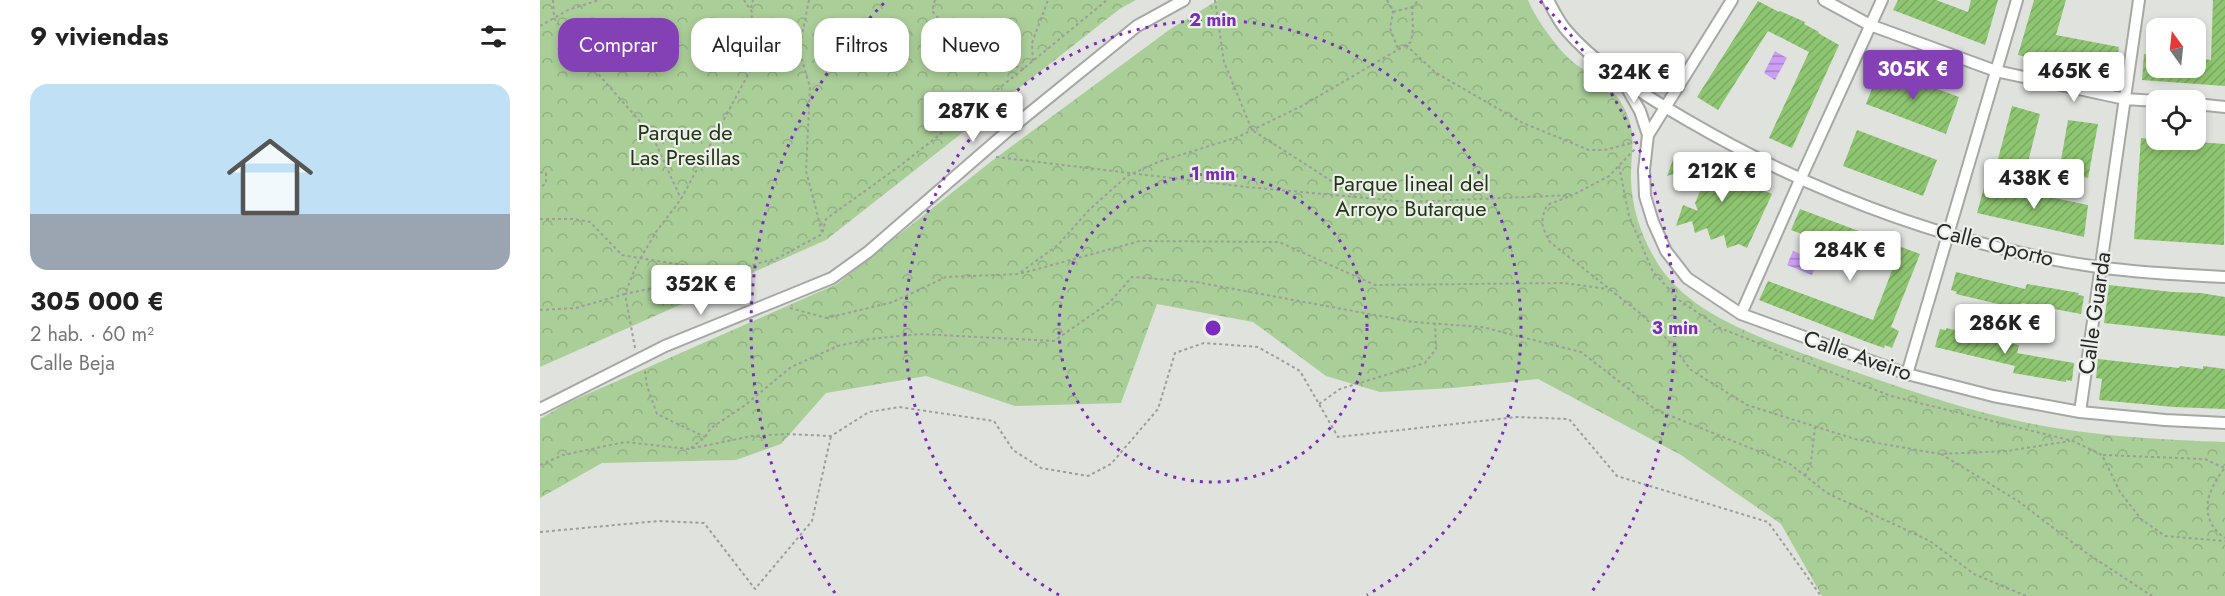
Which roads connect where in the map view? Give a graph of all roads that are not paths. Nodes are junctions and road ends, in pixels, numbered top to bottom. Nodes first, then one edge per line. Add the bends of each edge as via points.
1 (1184, 0) edge
2 (1548, 0) edge
3 (1732, 0) edge
4 (1824, 0) edge
5 (1882, 0) edge
6 (2017, 0) edge
7 (2139, 0) edge
8 (1870, 25) junction
9 (1996, 72) junction
10 (1620, 77) junction
11 (2125, 99) junction
12 (2146, 100) edge
13 (2206, 105) edge
14 (2225, 106) edge
15 (1664, 107) junction
16 (1648, 135) junction
17 (1800, 180) junction
18 (1947, 235) junction
19 (2100, 267) junction
20 (2225, 277) edge
21 (1741, 314) junction
22 (1906, 374) junction
23 (540, 409) edge
24 (2080, 412) junction
25 (2225, 423) edge

1 - 23 street via 1137,26 832,278 665,346
2 - 10 street, Calle Oporto via 1578,43
3 - 15 street, Calle Aveiro
4 - 8 street
5 - 8 street
6 - 9 street
7 - 11 street, Calle Guarda
8 - 9 street
8 - 17 street
9 - 11 street
9 - 18 street
10 - 15 street, Calle Oporto
10 - 16 street, Calle Oporto via 1640,111
11 - 12 street
11 - 19 street, Calle Guarda
13 - 14 street
15 - 16 street, Calle Aveiro
15 - 17 street, Calle Oporto
16 - 21 street, Calle Aveiro via 1645,196 1666,251 1687,278
17 - 18 street, Calle Oporto via 1863,207
17 - 21 street
18 - 19 street, Calle Oporto
18 - 22 street
19 - 20 street, Calle Oporto
19 - 24 street, Calle Guarda
21 - 22 street, Calle Aveiro
22 - 24 street, Calle Aveiro
24 - 25 street, Calle Aveiro

